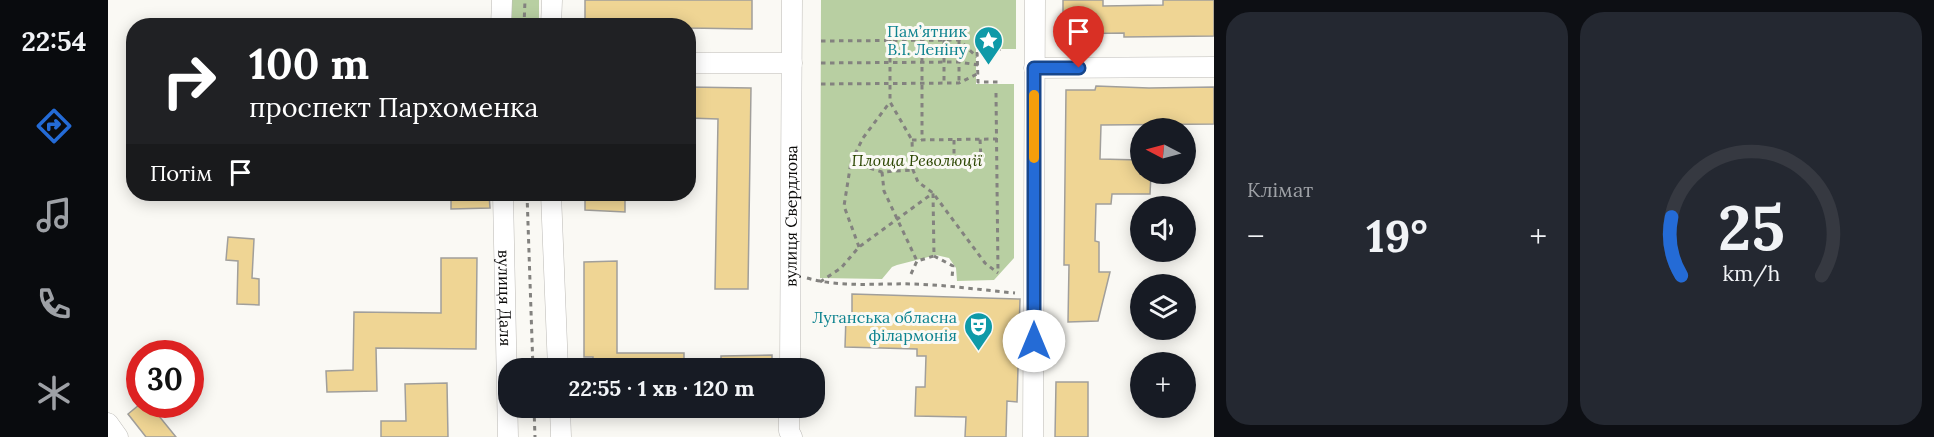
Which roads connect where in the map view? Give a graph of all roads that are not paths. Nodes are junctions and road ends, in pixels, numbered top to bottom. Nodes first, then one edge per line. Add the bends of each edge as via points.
1 (502, 0) edge
2 (552, 0) edge
3 (792, 0) edge
4 (1035, 0) edge
5 (501, 18) edge
6 (551, 18) edge
7 (696, 63) edge
8 (792, 63) junction
9 (1034, 68) junction
10 (1214, 68) edge
11 (503, 201) edge
12 (551, 201) edge
13 (558, 358) edge
14 (790, 358) edge
15 (560, 418) edge
16 (789, 418) edge
17 (108, 423) edge
18 (118, 437) edge
19 (508, 437) edge
20 (561, 437) edge
21 (792, 437) edge
22 (1033, 437) edge

1 - 5 street
2 - 6 street
3 - 8 street, вулиця Свердлова
4 - 9 street
7 - 8 street
8 - 14 street, вулиця Свердлова
9 - 10 street
9 - 22 street
11 - 19 street, вулиця Даля
12 - 13 street
15 - 20 street
16 - 21 street
17 - 18 street

